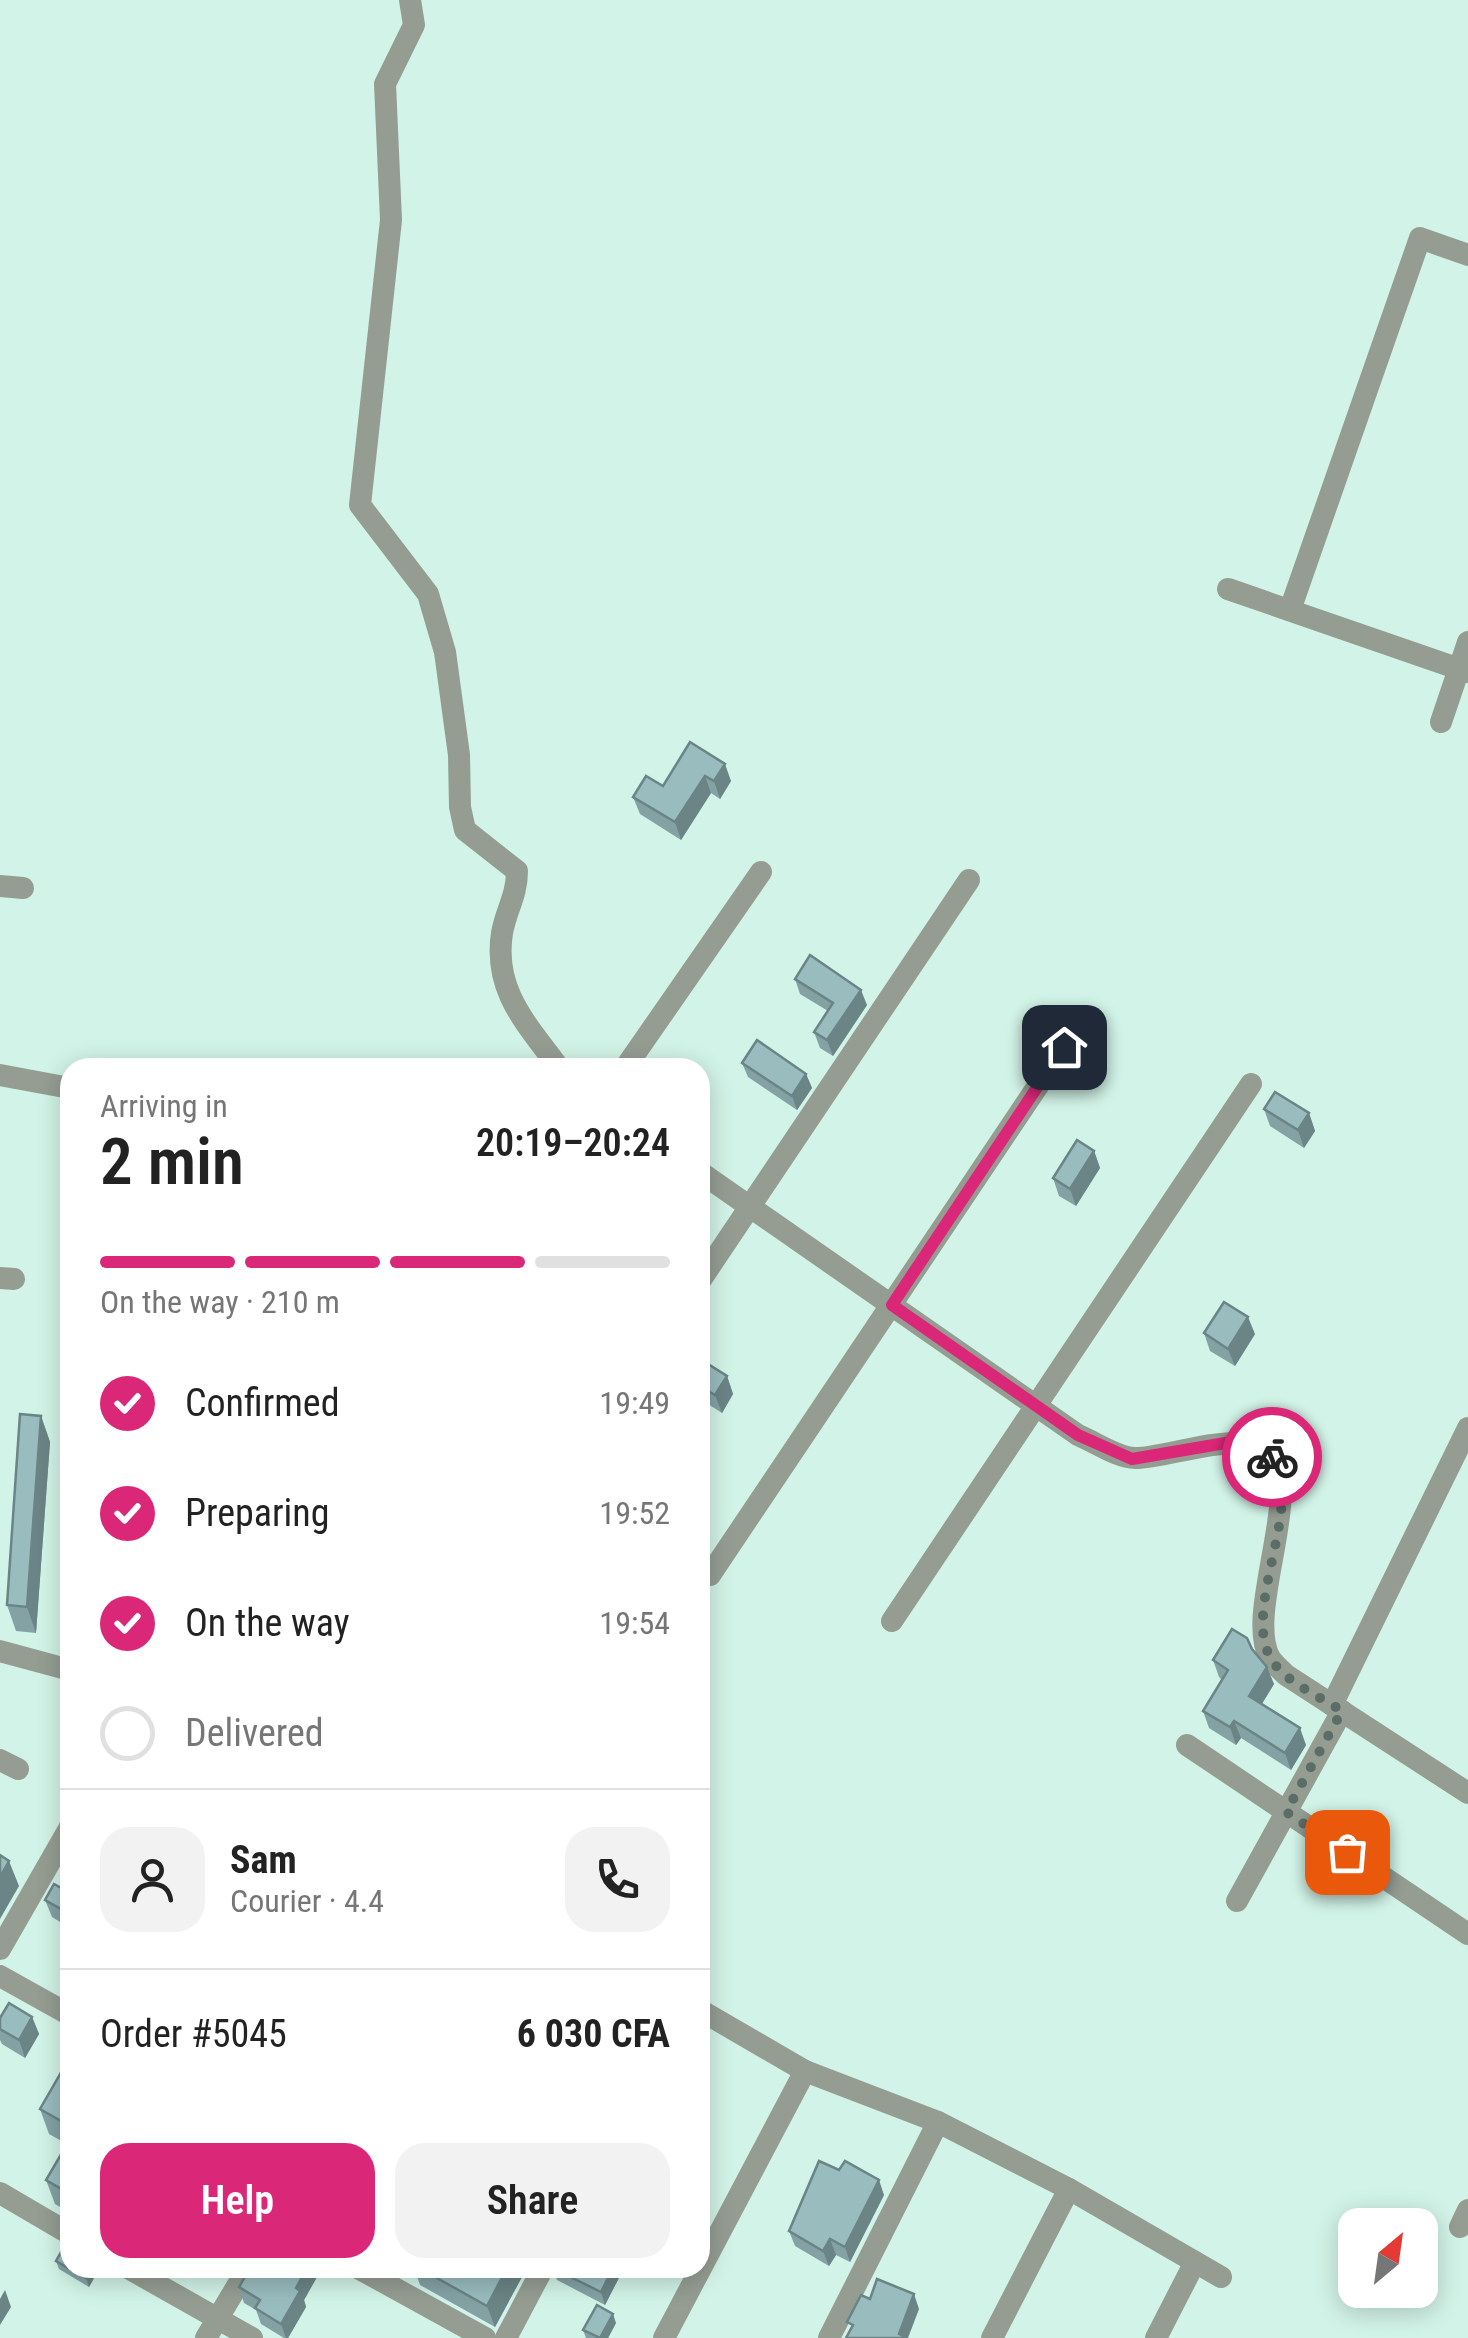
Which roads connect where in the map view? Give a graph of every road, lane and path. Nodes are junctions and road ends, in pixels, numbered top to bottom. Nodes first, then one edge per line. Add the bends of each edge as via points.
1 (410, 0) edge
2 (1468, 255) edge
3 (1228, 588) dead end
4 (1290, 610) junction
5 (1468, 642) edge
6 (1463, 670) edge
7 (1440, 722) dead end
8 (761, 872) dead end
9 (970, 880) dead end
10 (1064, 1047) dead end
11 (553, 1058) edge
12 (632, 1058) edge
13 (0, 1074) edge
14 (1251, 1084) dead end
15 (59, 1086) dead end
16 (710, 1179) edge
17 (750, 1206) junction
18 (710, 1266) edge
19 (892, 1305) junction
20 (1036, 1406) junction
21 (1468, 1428) edge
22 (710, 1575) dead end
23 (892, 1621) dead end
24 (0, 1651) edge
25 (60, 1667) edge
26 (1337, 1708) junction
27 (1187, 1746) dead end
28 (1468, 1792) edge
29 (1286, 1812) junction
30 (60, 1844) edge
31 (1236, 1901) dead end
32 (1468, 1934) edge
33 (0, 1948) edge
34 (0, 1976) edge
35 (60, 2010) edge
36 (710, 2016) edge
37 (805, 2071) junction
38 (938, 2122) junction
39 (1069, 2189) junction
40 (0, 2193) edge
41 (60, 2228) edge
42 (710, 2251) edge
43 (1195, 2262) junction
44 (1221, 2277) dead end
45 (142, 2278) edge
46 (242, 2278) edge
47 (400, 2278) edge
48 (538, 2278) edge
49 (696, 2278) edge
50 (212, 2329) edge
51 (252, 2338) edge
52 (485, 2338) edge
53 (506, 2338) edge
54 (664, 2338) edge
55 (828, 2338) edge
56 (992, 2338) edge
57 (1156, 2338) edge

1 - 11 street via 414,24 384,84 390,220 360,505 428,594 445,652 465,830 517,871 500,964 512,1003
2 - 4 street via 1420,238
3 - 4 street
4 - 6 street
5 - 6 street
6 - 7 street
8 - 12 street
9 - 17 street
10 - 19 street
13 - 15 street
14 - 20 street
16 - 17 street
17 - 18 street
17 - 19 street
19 - 20 street
19 - 22 street
20 - 23 street
20 - 26 street via 1078,1435 1132,1459 1243,1440 1263,1446 1276,1461 1282,1492 1264,1610 1268,1655
21 - 26 street
24 - 25 street
26 - 28 street
26 - 29 street
27 - 29 street
29 - 31 street
29 - 32 street
30 - 33 street
34 - 35 street
36 - 37 street
37 - 38 street
37 - 42 street
38 - 39 street
38 - 55 street
39 - 43 street
39 - 56 street
40 - 41 street
43 - 44 street
43 - 57 street
45 - 50 street
46 - 50 street
47 - 52 street
48 - 53 street
49 - 54 street
50 - 51 street

